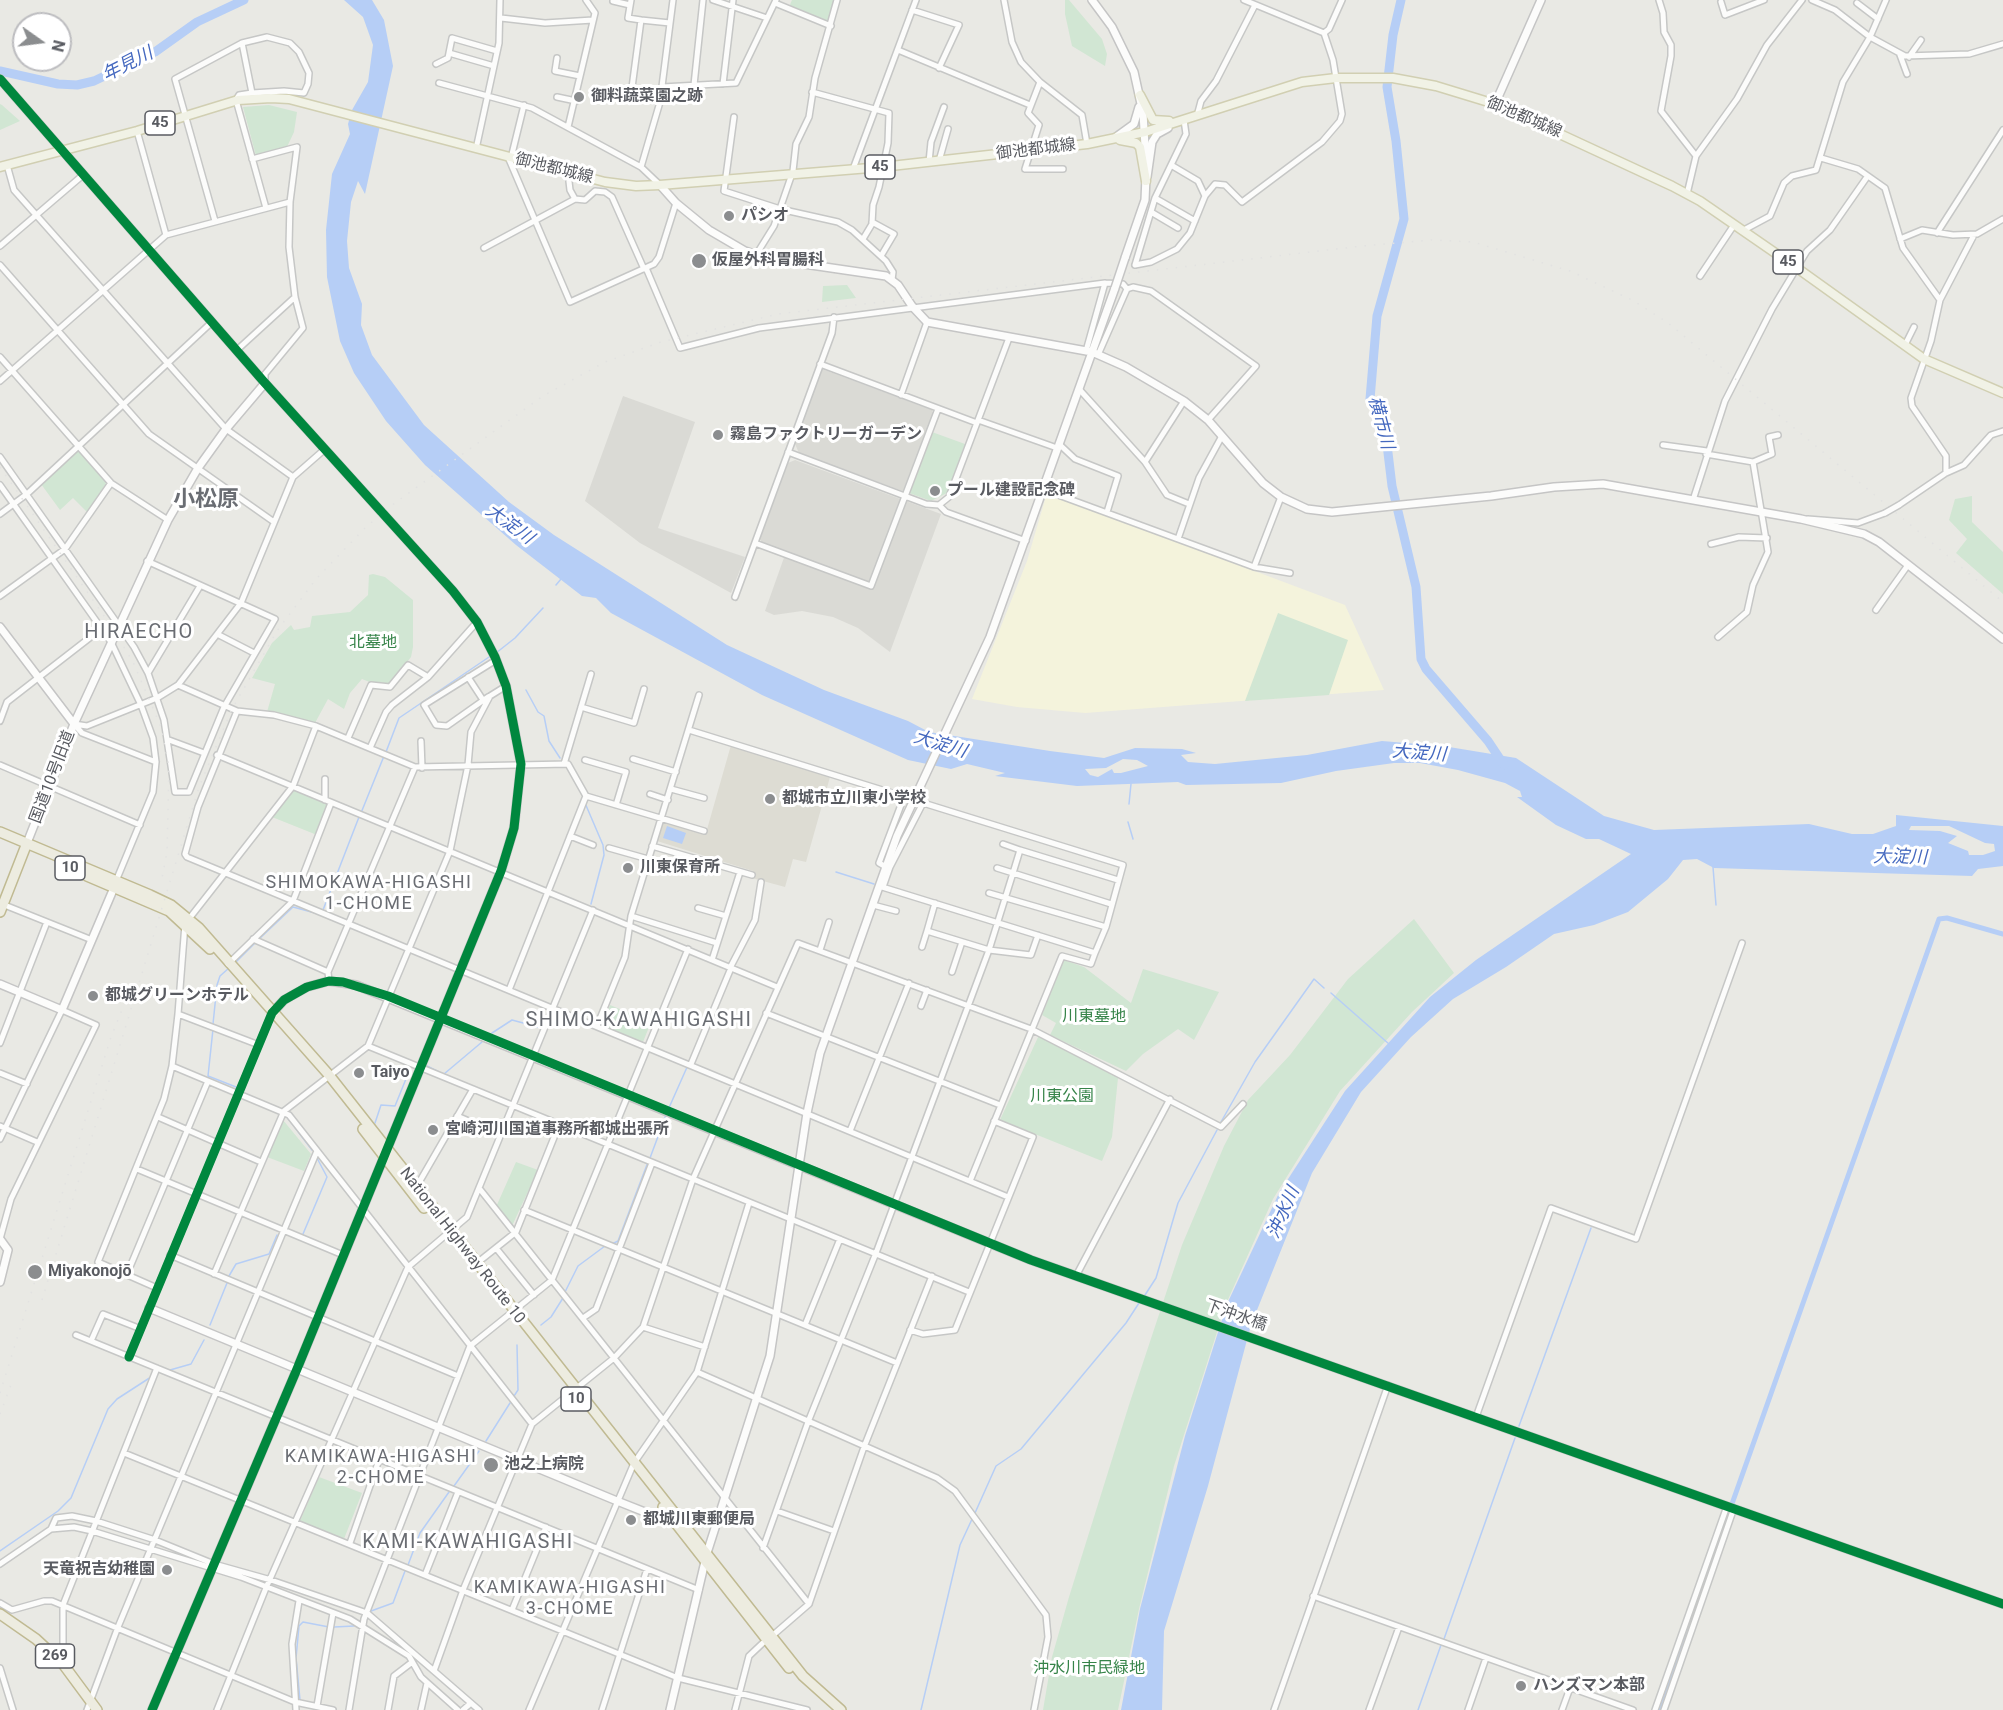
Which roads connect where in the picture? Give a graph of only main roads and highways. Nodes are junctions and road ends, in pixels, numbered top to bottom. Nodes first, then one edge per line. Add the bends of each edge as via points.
1 (1140, 95) road end
2 (1184, 120) junction
3 (1112, 140) junction
4 (3, 166) edge
5 (1146, 181) road end
6 (2003, 393) edge
7 (0, 832) edge
8 (0, 839) edge
9 (26, 846) junction
10 (1, 906) edge
11 (384, 1153) junction
12 (448, 1233) junction
13 (0, 1614) edge
14 (769, 1638) junction
15 (97, 1710) edge
16 (831, 1710) edge
17 (841, 1710) edge

1 - 2 main road via 1153,120
2 - 3 main road, 御池都城線 / 45
2 - 6 main road, 御池都城線 / 45 via 1284,86 1336,78 1393,78 1495,104 1687,194 1924,359
3 - 4 main road, 御池都城線 / 45 via 882,167 624,185 289,99 253,98
3 - 5 main road via 1132,141 1140,147
7 - 9 highway, National Highway Route 10 / 10
8 - 9 highway, National Highway Route 10 / 10
9 - 10 highway
9 - 11 highway, National Highway Route 10 / 10 via 115,884 187,922 273,1012
11 - 12 highway, National Highway Route 10 / 10
11 - 12 highway, National Highway Route 10 / 10 via 417,1188
12 - 14 highway, National Highway Route 10 / 10
13 - 15 highway, 269 via 63,1664
14 - 16 highway, National Highway Route 10 / 10 via 806,1688
14 - 17 highway, National Highway Route 10 / 10

